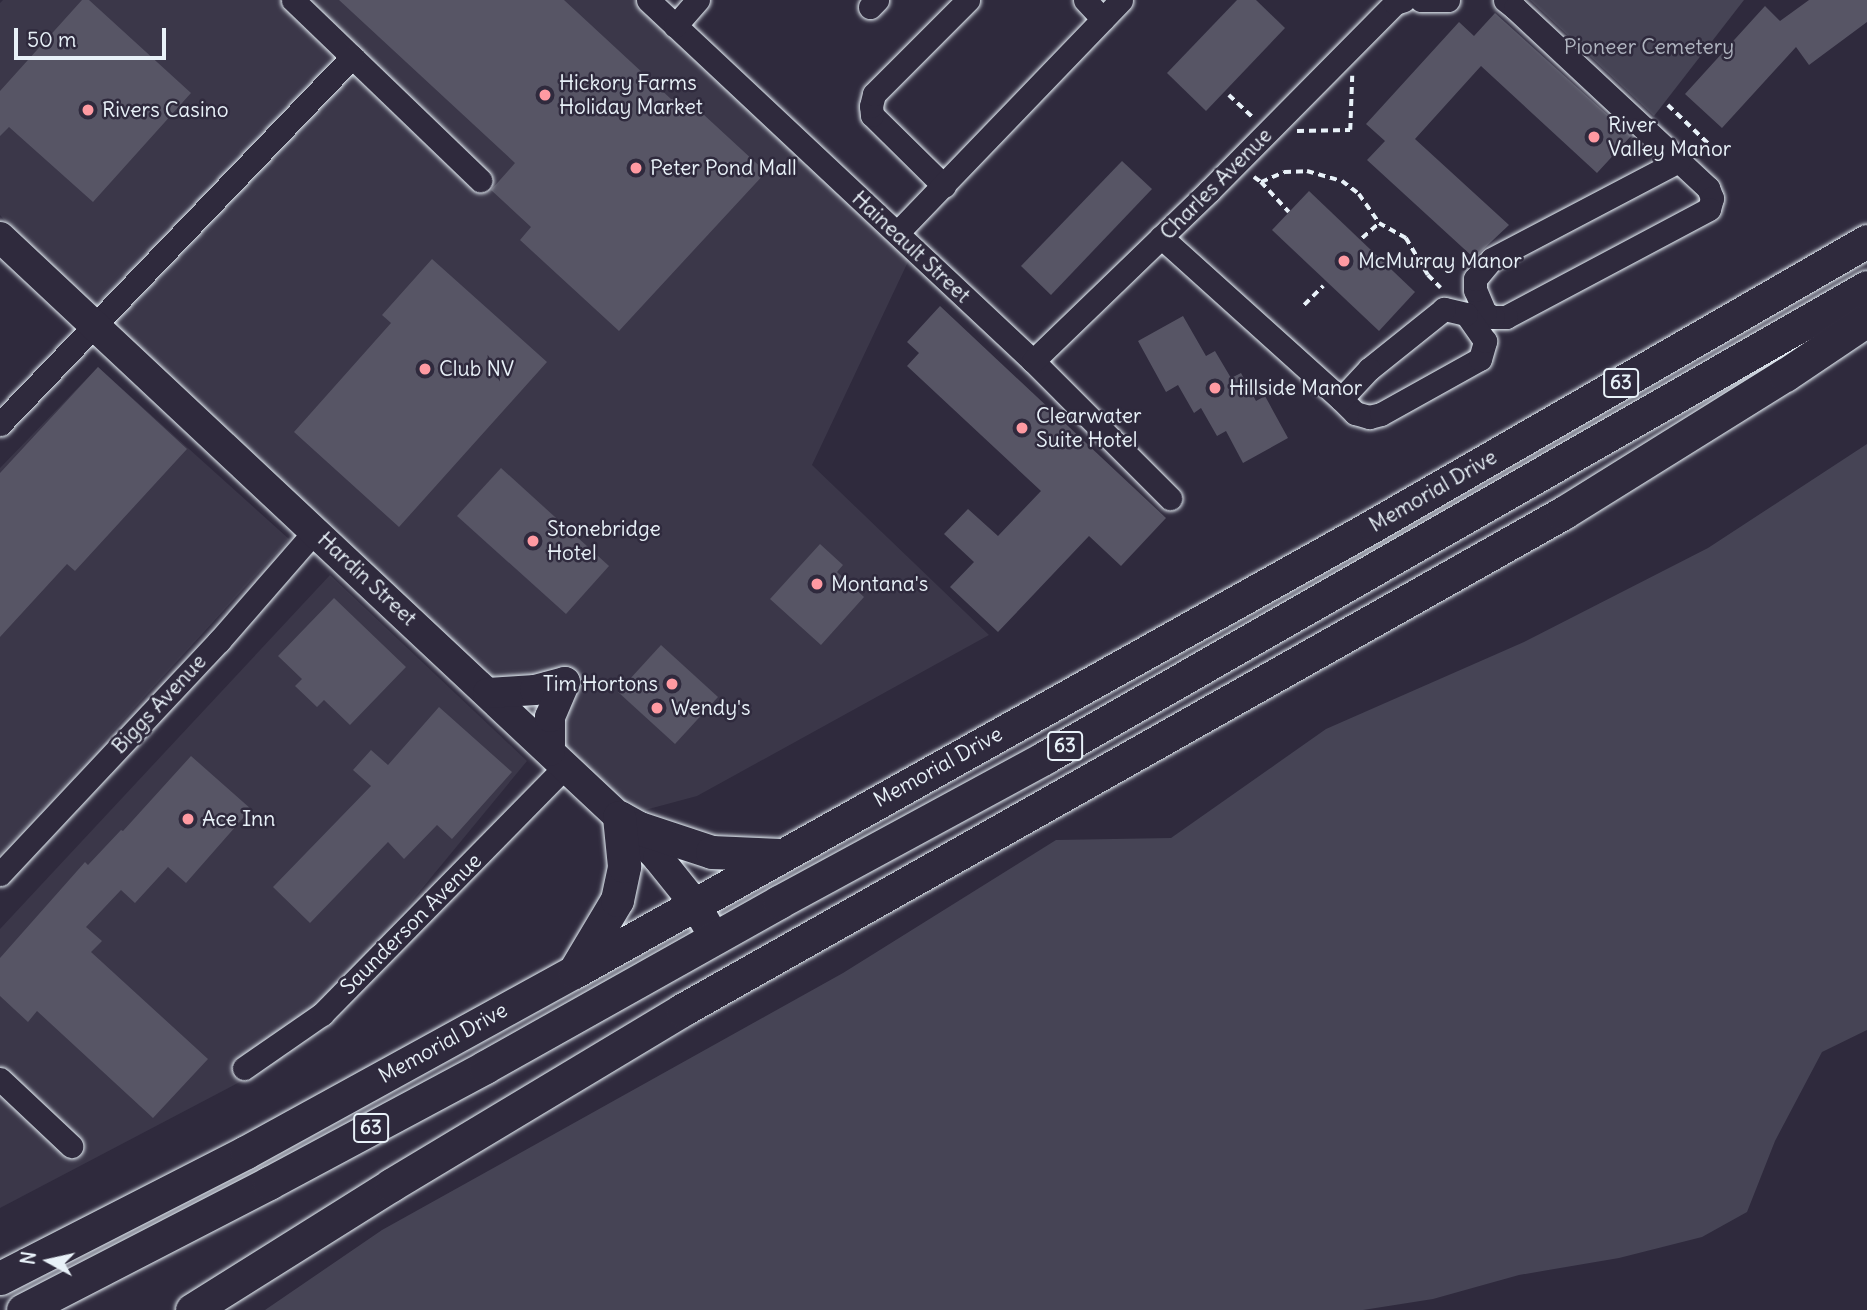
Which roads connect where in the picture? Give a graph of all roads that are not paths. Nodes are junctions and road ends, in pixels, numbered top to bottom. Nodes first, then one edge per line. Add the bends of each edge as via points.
1 (293, 0) edge
2 (648, 0) edge
3 (698, 0) edge
4 (968, 0) edge
5 (1085, 0) edge
6 (1121, 0) edge
7 (1421, 0) edge
8 (1448, 0) edge
9 (1505, 0) edge
10 (1400, 2) edge
11 (1103, 19) junction
12 (675, 26) junction
13 (352, 57) junction
14 (1679, 161) junction
15 (480, 180) dead end
16 (944, 186) junction
17 (897, 233) junction
18 (0, 237) edge
19 (1161, 237) junction
20 (1867, 241) edge
21 (1867, 287) edge
22 (1867, 320) edge
23 (94, 325) junction
24 (1033, 361) junction
25 (1340, 400) junction
26 (0, 424) edge
27 (1170, 498) dead end
28 (315, 531) junction
29 (488, 693) junction
30 (558, 758) junction
31 (619, 817) junction
32 (780, 855) junction
33 (0, 874) edge
34 (695, 904) junction
35 (715, 938) junction
36 (574, 972) junction
37 (244, 1068) dead end
38 (0, 1079) edge
39 (71, 1146) dead end
40 (0, 1278) edge
41 (23, 1310) edge
42 (192, 1310) edge

1 - 13 street
2 - 12 street, Haineault Street
3 - 12 street
4 - 16 street via 874,94 871,106 872,116
5 - 11 street
6 - 11 street
7 - 8 street
9 - 14 street
10 - 19 street, Charles Avenue
11 - 16 street
12 - 17 street, Haineault Street
13 - 15 street
13 - 23 street
14 - 14 street via 1708,188 1712,198 1709,209 1506,317 1485,313 1475,279 1492,259
16 - 17 street
17 - 24 street, Haineault Street
18 - 23 main road, Hardin Street
19 - 24 street, Charles Avenue
19 - 25 street
20 - 32 highway, Memorial Drive / 63 via 1374,525
21 - 35 highway, Memorial Drive / 63 via 1044,758
22 - 42 highway via 1563,513 682,1010
23 - 26 street
23 - 28 main road, Hardin Street
24 - 27 street, Haineault Street
25 - 25 street via 1355,413 1381,414 1480,359 1485,341 1466,314 1444,309 1369,369
28 - 29 main road, Hardin Street
28 - 33 street, Biggs Avenue via 219,641
29 - 30 main road, Hardin Street
29 - 30 main road via 534,690 565,682 550,717
30 - 31 main road, Hardin Street
30 - 37 street, Saunderson Avenue via 322,1014
31 - 32 highway via 712,852
31 - 34 main road, Hardin Street
31 - 36 highway via 624,866 617,900
32 - 34 highway, Memorial Drive / 63
34 - 35 main road, Hardin Street
34 - 36 highway, Memorial Drive / 63
35 - 41 highway, Memorial Drive / 63 via 281,1177
36 - 40 highway, Memorial Drive / 63 via 246,1152
38 - 39 street

